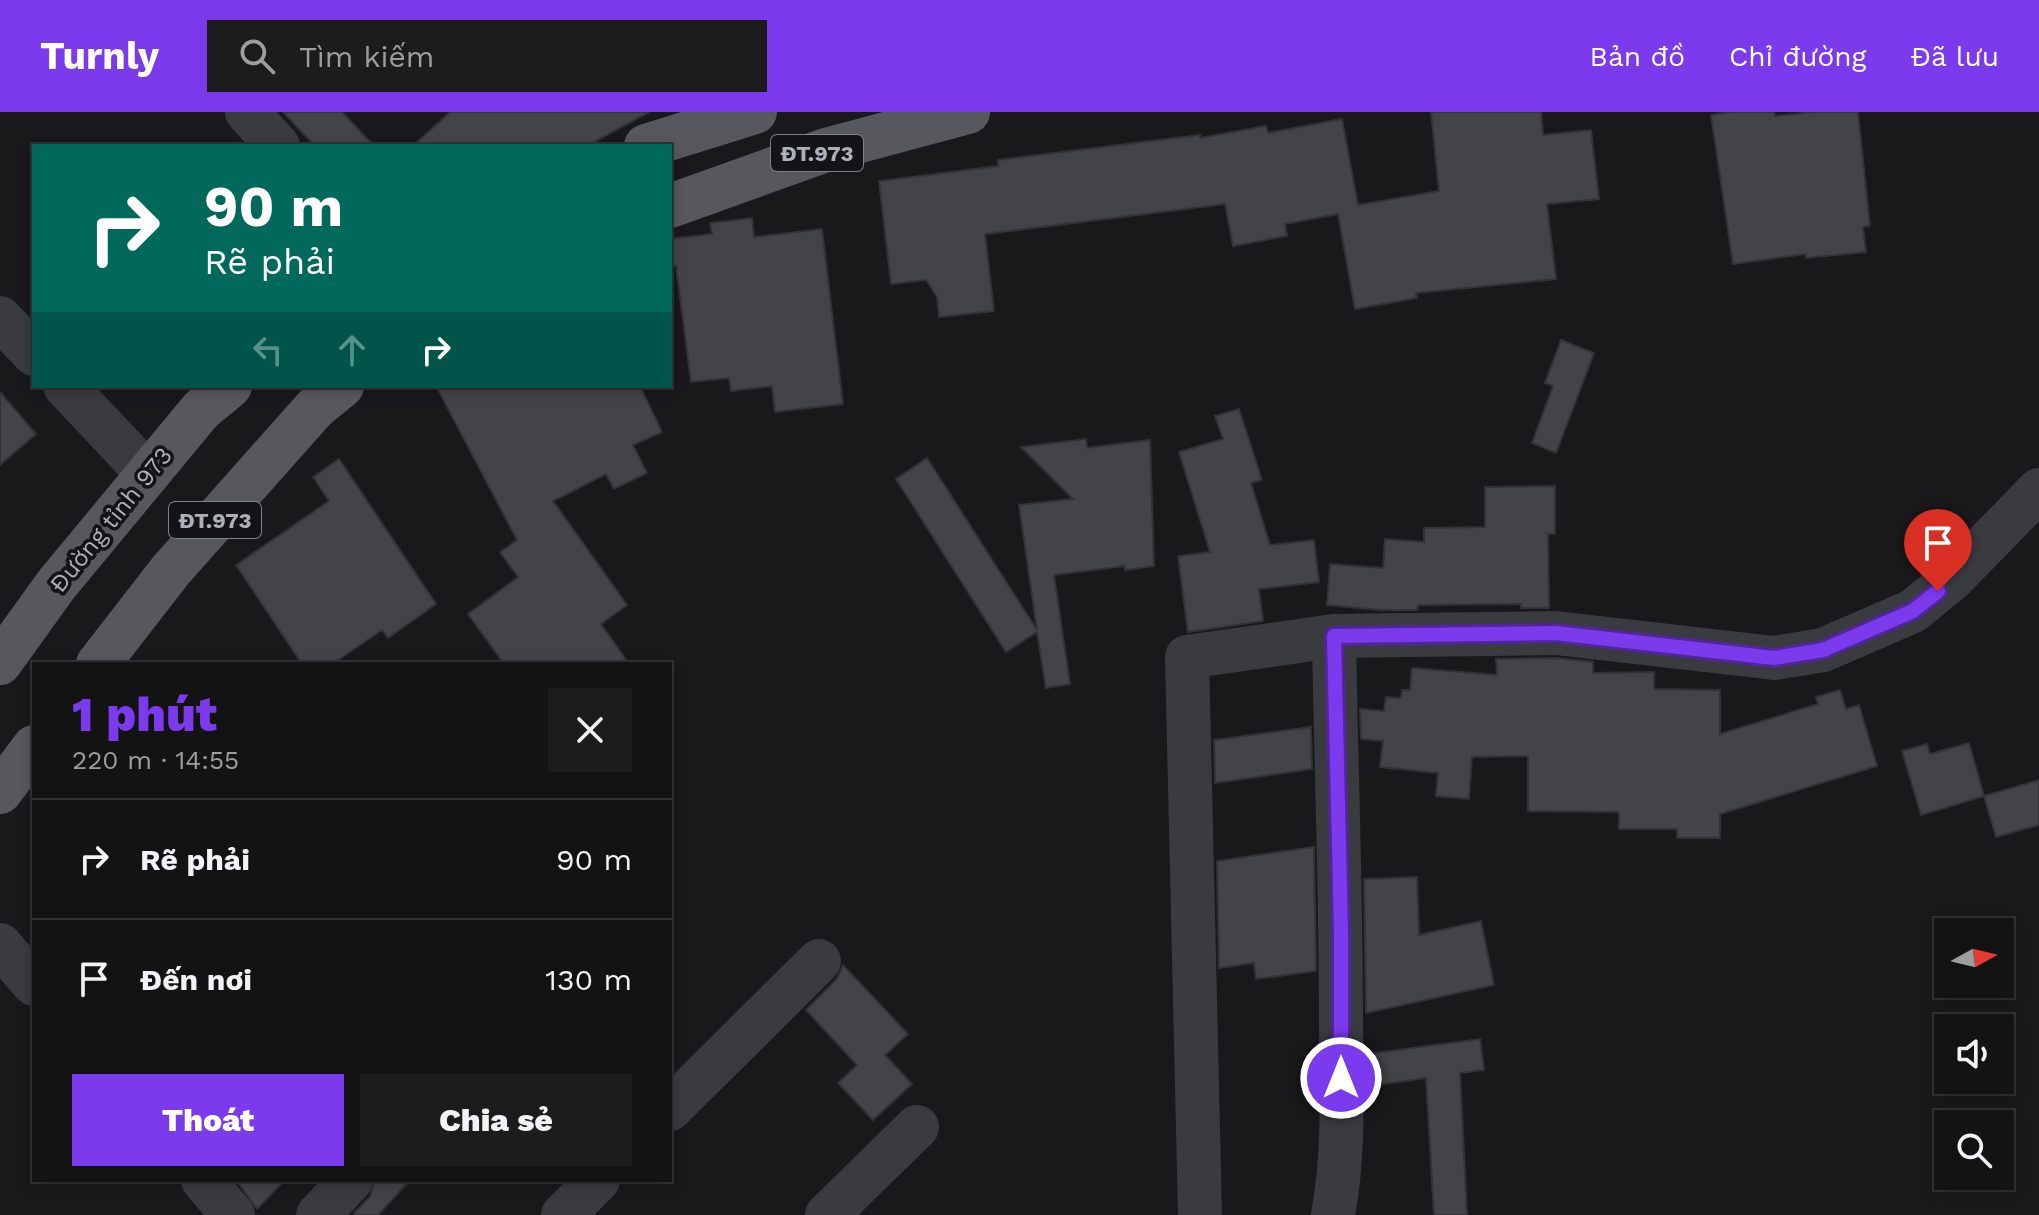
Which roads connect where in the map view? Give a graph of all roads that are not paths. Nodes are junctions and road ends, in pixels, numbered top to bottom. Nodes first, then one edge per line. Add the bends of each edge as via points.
1 (247, 112) edge
2 (755, 112) edge
3 (968, 112) edge
4 (276, 144) edge
5 (652, 144) edge
6 (672, 205) edge
7 (0, 318) edge
8 (32, 352) edge
9 (67, 388) edge
10 (228, 388) edge
11 (340, 388) edge
12 (148, 474) junction
13 (2039, 490) edge
14 (1334, 636) junction
15 (100, 662) edge
16 (0, 663) edge
17 (32, 750) edge
18 (0, 792) edge
19 (0, 945) edge
20 (819, 961) dead end
21 (32, 982) edge
22 (672, 1107) edge
23 (917, 1127) dead end
24 (205, 1182) edge
25 (349, 1182) edge
26 (596, 1182) edge
27 (233, 1215) edge
28 (318, 1215) edge
29 (563, 1215) edge
30 (827, 1215) edge
31 (1200, 1215) edge
32 (1333, 1215) edge

1 - 4 street
2 - 5 main road, ĐT.973
3 - 6 main road, ĐT.973 via 826,150
7 - 8 street
9 - 12 street
10 - 12 main road, Đường tỉnh 973 / ĐT.973 via 201,410
11 - 15 main road, ĐT.973 via 315,408 171,570
12 - 16 main road, Đường tỉnh 973 / ĐT.973
13 - 14 street via 1913,611 1823,650 1774,658 1556,633
14 - 31 street via 1187,657
14 - 32 street via 1341,1137
17 - 18 main road
19 - 21 street
20 - 22 street
23 - 30 street
24 - 27 street
25 - 28 street
26 - 29 street

